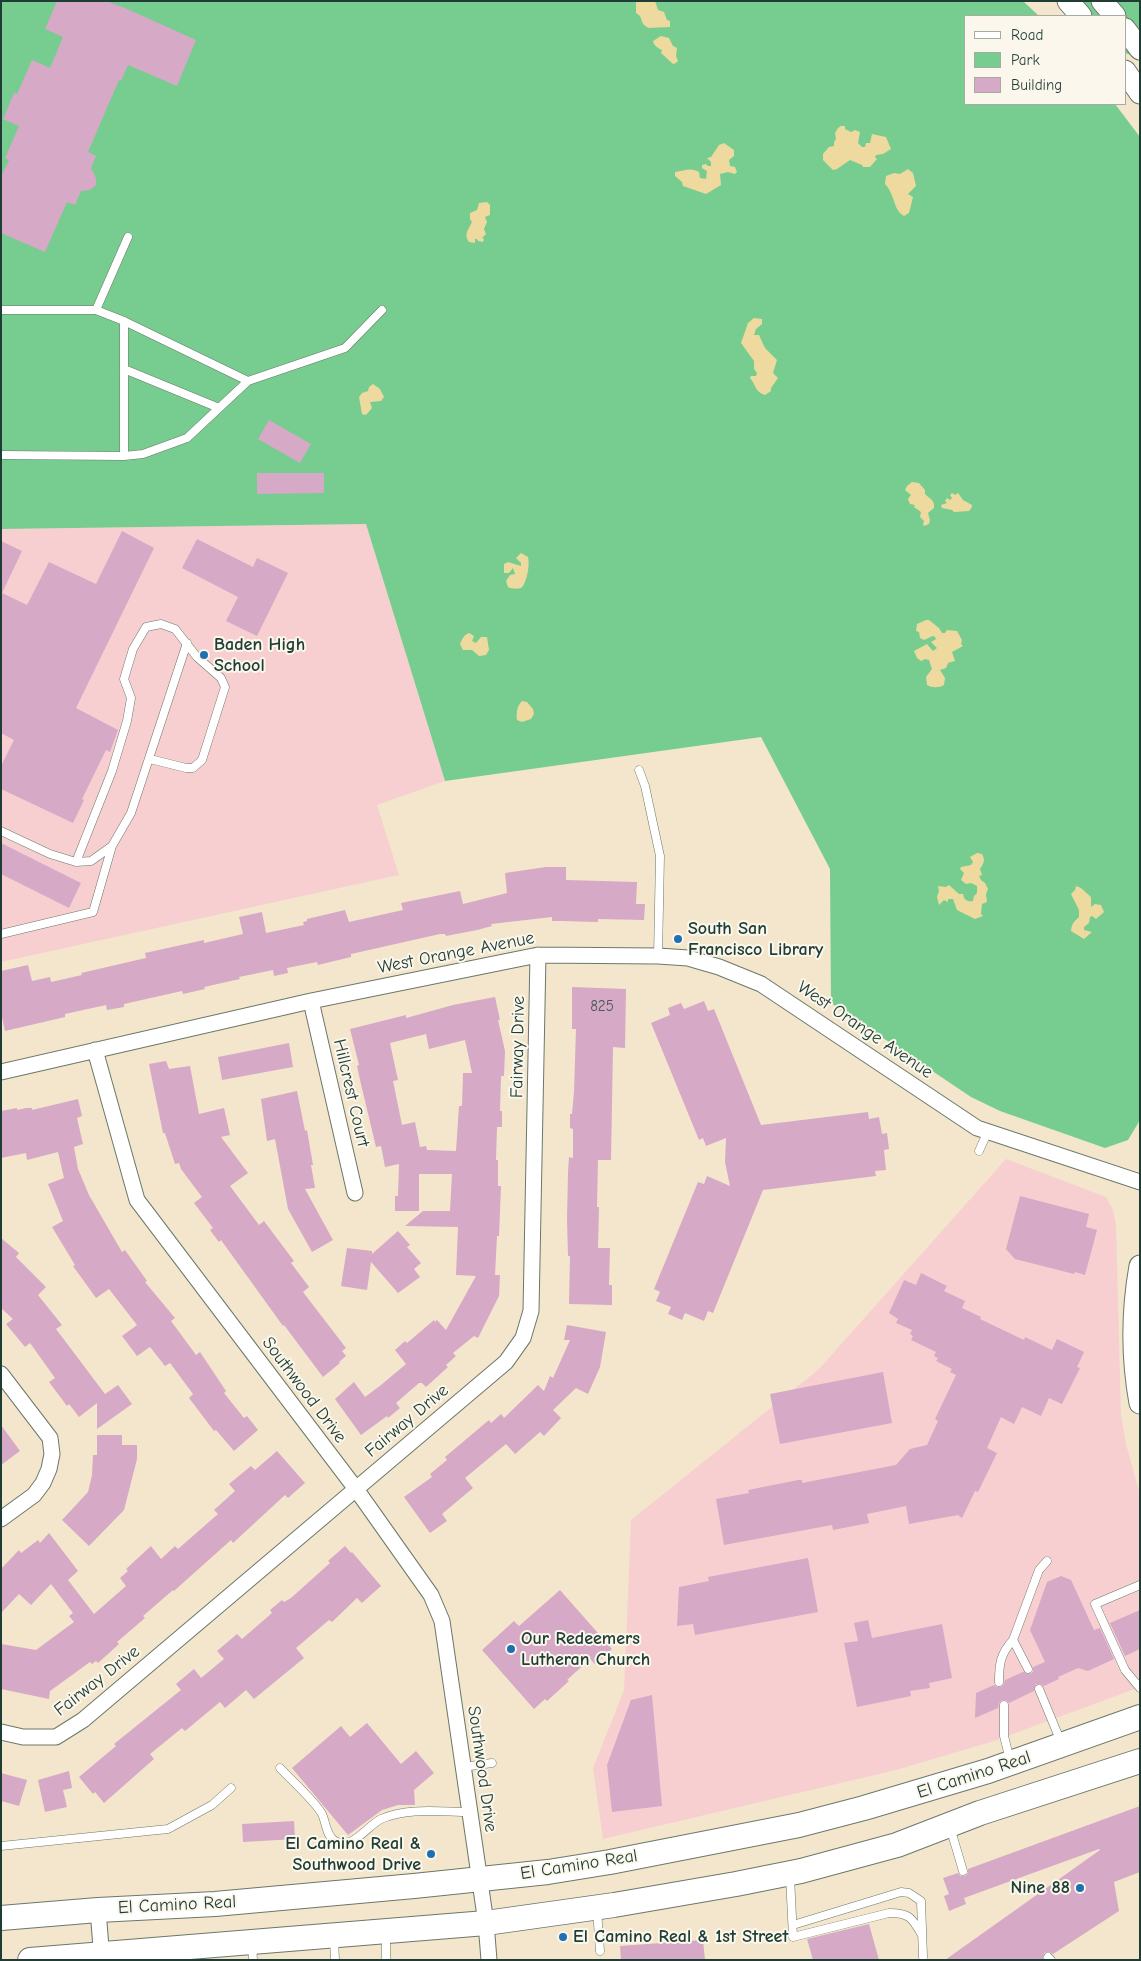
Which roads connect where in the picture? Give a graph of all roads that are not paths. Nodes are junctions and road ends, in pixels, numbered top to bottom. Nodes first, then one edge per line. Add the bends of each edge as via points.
1 (1068, 1) edge
2 (1102, 1) edge
3 (1080, 15) edge
4 (1114, 15) edge
5 (1126, 30) edge
6 (1140, 49) edge
7 (1126, 72) edge
8 (1140, 93) edge
9 (128, 238) dead end
10 (1, 310) edge
11 (96, 310) junction
12 (382, 310) dead end
13 (124, 321) junction
14 (124, 369) junction
15 (248, 381) junction
16 (219, 408) junction
17 (1, 455) edge
18 (124, 456) junction
19 (187, 642) junction
20 (150, 759) junction
21 (639, 770) dead end
22 (1, 831) edge
23 (112, 846) junction
24 (76, 862) junction
25 (1, 934) edge
26 (538, 955) junction
27 (658, 956) junction
28 (311, 1001) junction
29 (95, 1050) junction
30 (1, 1072) edge
31 (988, 1131) junction
32 (979, 1152) dead end
33 (1140, 1182) edge
34 (355, 1194) dead end
35 (1140, 1266) edge
36 (1, 1374) edge
37 (1140, 1403) edge
38 (356, 1489) junction
39 (1, 1519) edge
40 (1047, 1561) dead end
41 (1140, 1585) edge
42 (1012, 1640) junction
43 (1028, 1670) dead end
44 (999, 1682) dead end
45 (1140, 1688) edge
46 (1039, 1689) dead end
47 (1004, 1705) dead end
48 (1140, 1717) edge
49 (1, 1732) edge
50 (1062, 1746) junction
51 (1140, 1761) edge
52 (492, 1763) dead end
53 (1010, 1764) junction
54 (463, 1767) junction
55 (280, 1768) dead end
56 (231, 1788) dead end
57 (470, 1812) junction
58 (949, 1825) junction
59 (1, 1846) edge
60 (963, 1871) dead end
61 (790, 1873) junction
62 (479, 1879) junction
63 (597, 1908) junction
64 (98, 1910) junction
65 (1, 1918) edge
66 (486, 1923) junction
67 (792, 1924) junction
68 (386, 1930) junction
69 (333, 1934) junction
70 (922, 1935) junction
71 (252, 1951) edge
72 (600, 1951) dead end
73 (102, 1957) edge
74 (923, 1957) dead end
75 (30, 1960) edge
76 (335, 1960) edge
77 (386, 1960) edge
78 (489, 1960) edge

1 - 3 main road
2 - 4 main road
5 - 6 main road
7 - 8 main road
9 - 11 lane
10 - 11 lane
11 - 13 lane
12 - 15 lane via 344,348
13 - 14 lane
13 - 15 lane
14 - 16 lane
14 - 18 lane
15 - 16 lane
16 - 18 lane via 187,438 143,454
17 - 18 lane
19 - 20 lane
19 - 20 lane via 197,657 220,678 224,687 202,760 193,768 186,768
19 - 24 lane via 175,629 160,624 146,627 133,649 124,679 131,698 127,721 112,772
20 - 23 lane via 131,813
21 - 27 lane via 660,856
22 - 24 lane via 50,854
23 - 24 lane via 91,861
23 - 25 lane via 93,912
26 - 27 street, West Orange Avenue
26 - 28 street, West Orange Avenue
26 - 38 street, Fairway Drive via 531,1311 523,1338 506,1362
27 - 31 street, West Orange Avenue via 688,958 761,984 978,1128
28 - 29 street, West Orange Avenue
28 - 34 street, Hillcrest Court
29 - 30 street, West Orange Avenue
29 - 38 street, Southwood Drive via 137,1200
31 - 32 lane
31 - 33 street, West Orange Avenue
35 - 37 main road via 1135,1310
36 - 39 street via 50,1438 52,1454 43,1483 34,1495
38 - 49 street, Fairway Drive via 83,1720 56,1736 23,1737
38 - 54 street, Southwood Drive via 431,1595 442,1621
40 - 42 lane via 1039,1570
41 - 45 lane via 1095,1604 1125,1670
42 - 43 lane
42 - 44 lane via 998,1664
46 - 50 lane
47 - 53 lane via 1004,1736
48 - 50 main road, El Camino Real
50 - 53 main road, El Camino Real
51 - 58 main road
52 - 54 lane
53 - 62 main road, El Camino Real via 799,1825 610,1862
54 - 57 street, Southwood Drive
55 - 57 lane via 321,1813 332,1838 340,1843 350,1842 380,1820 396,1814
56 - 59 lane via 212,1805 168,1829
57 - 62 street, Southwood Drive
58 - 60 lane
58 - 61 main road via 897,1845
61 - 63 main road
61 - 67 lane
62 - 64 main road, El Camino Real via 215,1904
62 - 66 street, Southwood Drive
63 - 66 main road
63 - 72 lane
64 - 65 main road, El Camino Real
64 - 73 street
66 - 68 main road
66 - 78 street, Southwood Drive
67 - 70 lane via 793,1936 901,1913 912,1917
67 - 70 lane via 901,1892 909,1893 921,1902
68 - 69 main road
68 - 77 lane
69 - 71 main road
69 - 76 lane
70 - 74 lane
71 - 73 main road
73 - 75 main road

